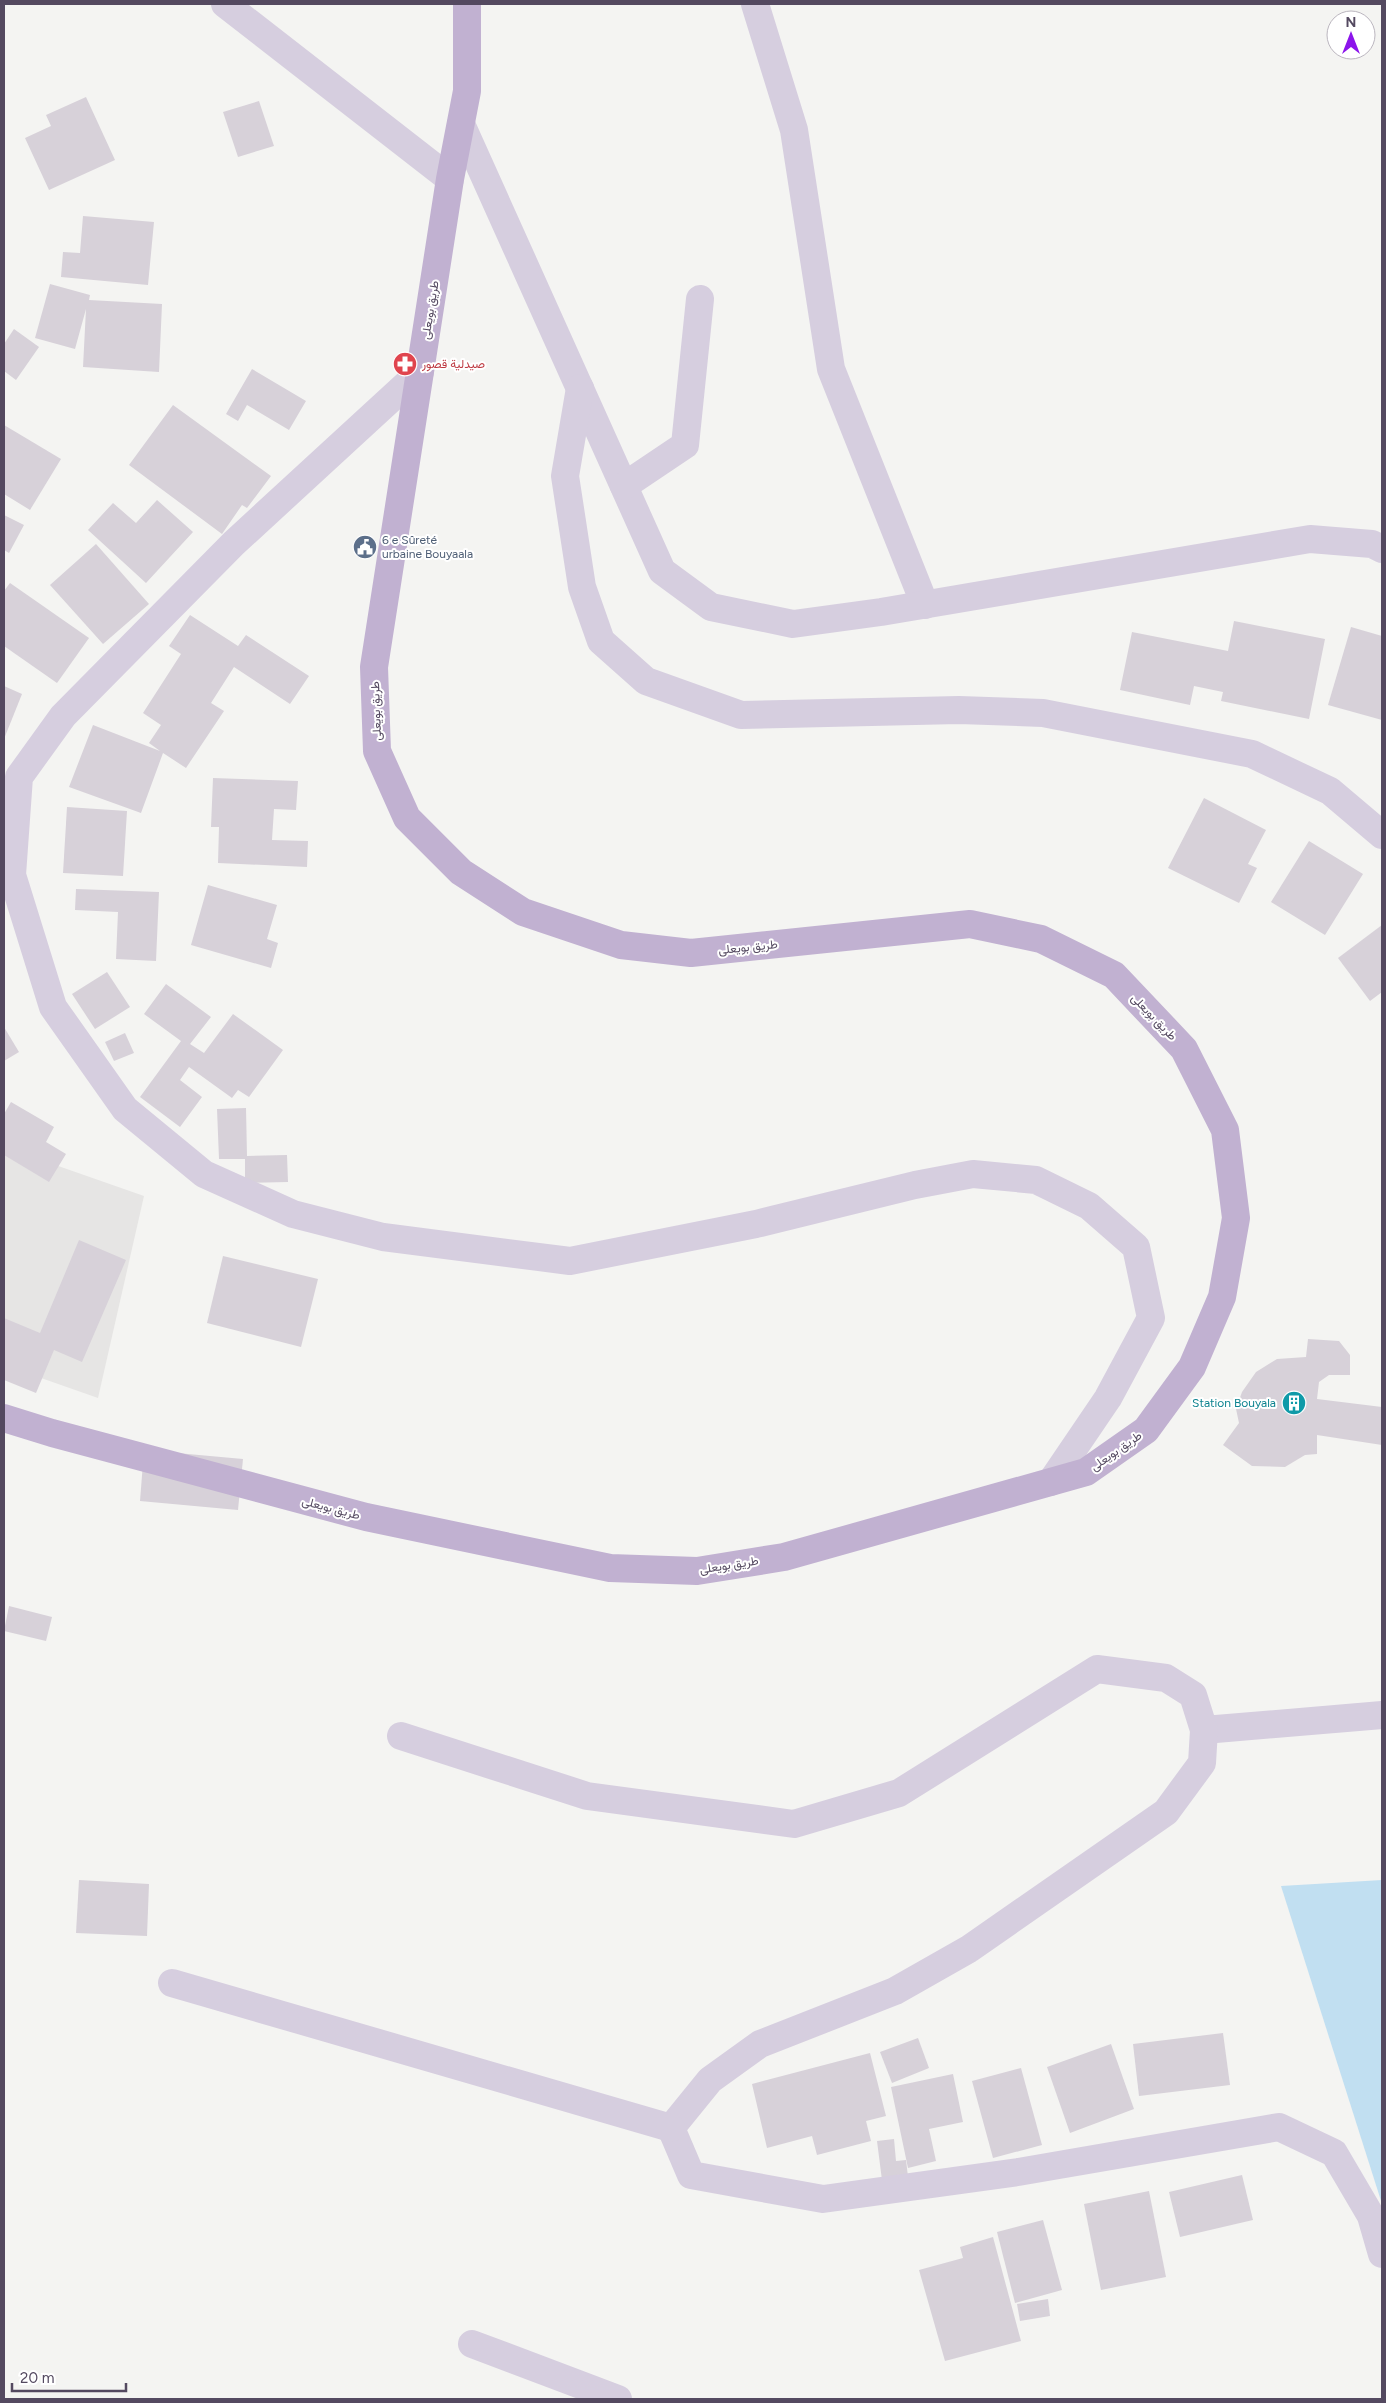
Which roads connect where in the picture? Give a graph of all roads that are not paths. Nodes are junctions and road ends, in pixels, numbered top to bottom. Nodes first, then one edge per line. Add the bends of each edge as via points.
1 (225, 4) edge
2 (467, 4) edge
3 (755, 4) edge
4 (460, 124) junction
5 (450, 179) junction
6 (700, 299) dead end
7 (420, 372) junction
8 (580, 388) junction
9 (624, 486) junction
10 (1382, 549) edge
11 (925, 605) junction
12 (1382, 835) edge
13 (4, 1418) edge
14 (1051, 1482) junction
15 (1382, 1715) edge
16 (1204, 1730) junction
17 (401, 1736) dead end
18 (172, 1983) dead end
19 (671, 2128) junction
20 (1382, 2254) edge
21 (472, 2344) dead end
22 (618, 2399) edge

1 - 5 street
2 - 4 main road, طريق بويعلى via 467,91
3 - 11 street via 794,130 831,369
4 - 5 main road, طريق بويعلى
4 - 8 street
5 - 7 main road, طريق بويعلى
6 - 9 street via 685,445
7 - 14 main road, طريق بويعلى via 374,668 377,751 407,818 461,872 523,912 621,945 691,953 970,924 1040,940 1114,975 1184,1049 1225,1130 1236,1218 1222,1297 1192,1367 1146,1430 1086,1472
7 - 14 street via 234,543 70,709 19,777 12,875 53,1007 125,1109 204,1174 293,1214 383,1237 570,1260 756,1224 915,1184 973,1174 1036,1180 1089,1206 1136,1247 1151,1318 1108,1398
8 - 9 street
8 - 12 street via 564,476 582,587 601,641 646,681 741,715 959,710 1043,713 1252,754 1330,791
9 - 11 street via 662,571 711,607 793,624
10 - 11 street via 1372,544 1310,539
13 - 14 main road, طريق بويعلى via 366,1517 610,1568 697,1571 784,1557
15 - 16 street
16 - 17 street via 1194,1695 1166,1678 1096,1669 899,1793 794,1824 587,1796
16 - 19 street via 1202,1762 1166,1812 969,1949 895,1991 760,2044 710,2080
18 - 19 street
19 - 20 street via 691,2175 824,2198 1018,2172 1279,2127 1334,2153 1371,2216
21 - 22 street

